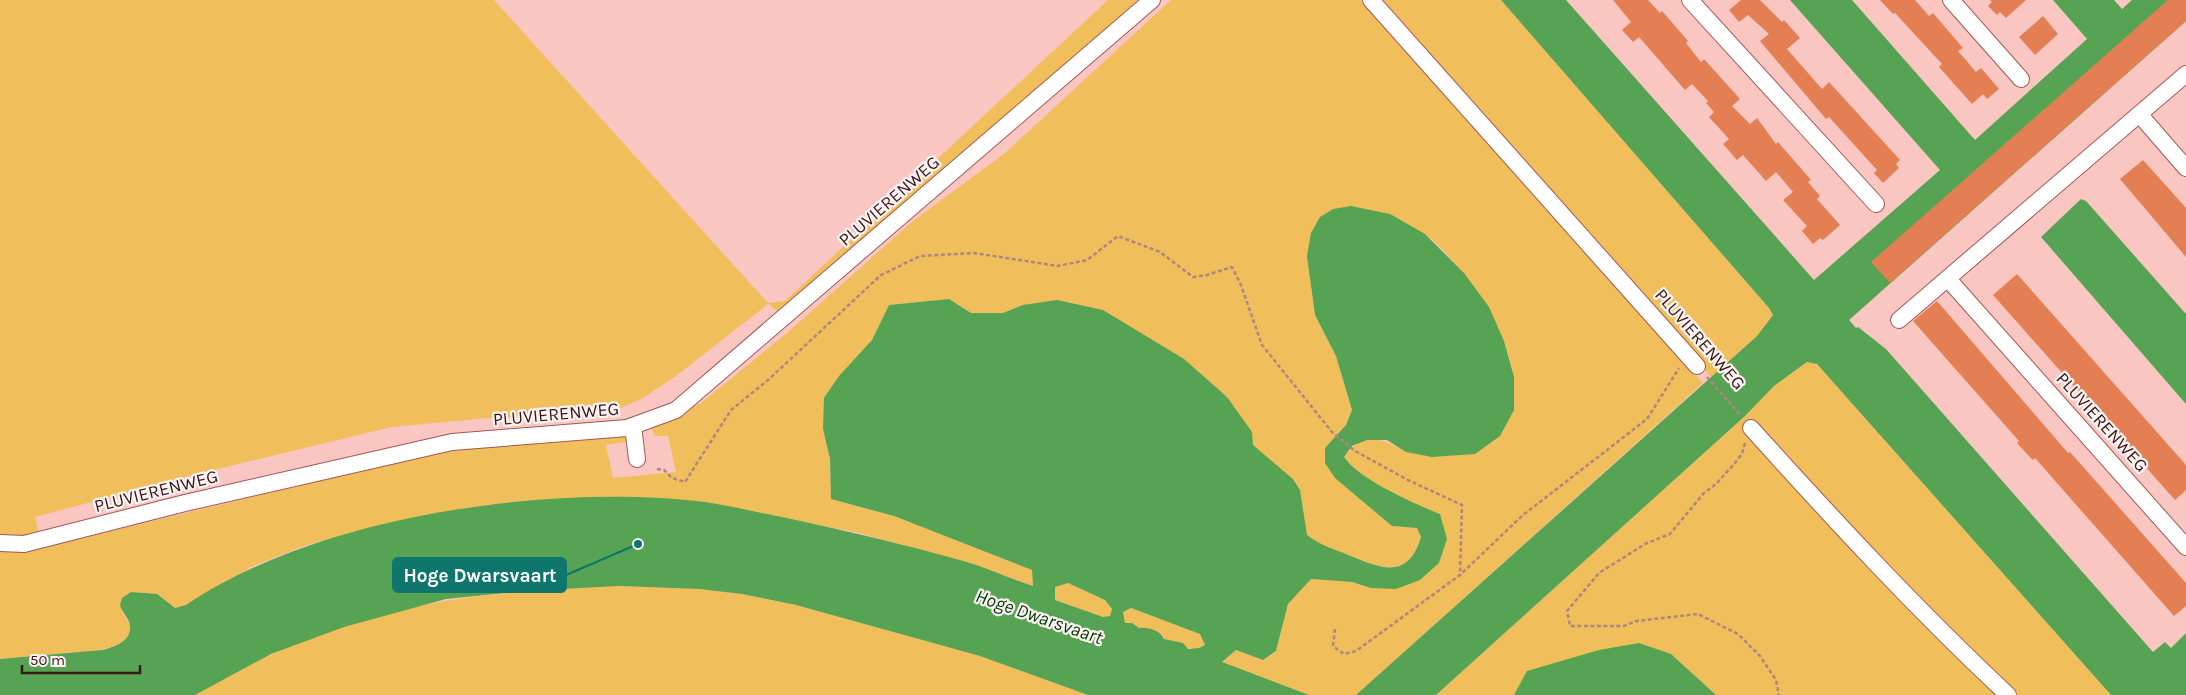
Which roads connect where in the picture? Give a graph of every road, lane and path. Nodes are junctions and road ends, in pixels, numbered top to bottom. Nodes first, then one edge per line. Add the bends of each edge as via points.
1 (1152, 0) edge
2 (1371, 0) edge
3 (1690, 0) edge
4 (1951, 0) edge
5 (2186, 74) edge
6 (2021, 79) dead end
7 (2140, 115) junction
8 (2186, 168) edge
9 (1876, 204) dead end
10 (1948, 279) junction
11 (1899, 320) dead end
12 (1693, 360) junction
13 (633, 426) junction
14 (1751, 428) junction
15 (637, 459) dead end
16 (657, 469) dead end
17 (0, 543) edge
18 (2186, 547) edge
19 (1460, 575) junction
20 (1335, 628) dead end
21 (1779, 695) edge
22 (2008, 695) edge

1 - 13 street, PLUVIERENWEG via 676,410
2 - 12 street, PLUVIERENWEG
3 - 9 street
4 - 6 street
5 - 7 street
7 - 8 street
7 - 10 street
10 - 11 street
10 - 18 street, PLUVIERENWEG
12 - 14 path, PLUVIERENWEG
12 - 19 path via 1647,419 1523,515
13 - 15 street
13 - 17 street, PLUVIERENWEG via 452,442 24,544
14 - 21 path via 1746,433 1742,454 1670,534 1645,544 1599,573 1567,611 1570,626 1624,626 1636,621 1698,614 1738,634 1760,656 1776,680
14 - 22 street via 1872,562
16 - 19 path via 685,482 731,410 768,380 880,275 920,256 974,252 1058,266 1087,260 1118,236 1160,252 1194,277 1232,267 1262,345 1332,432 1356,451 1408,480 1462,504
19 - 20 path via 1356,651 1344,654 1333,646

